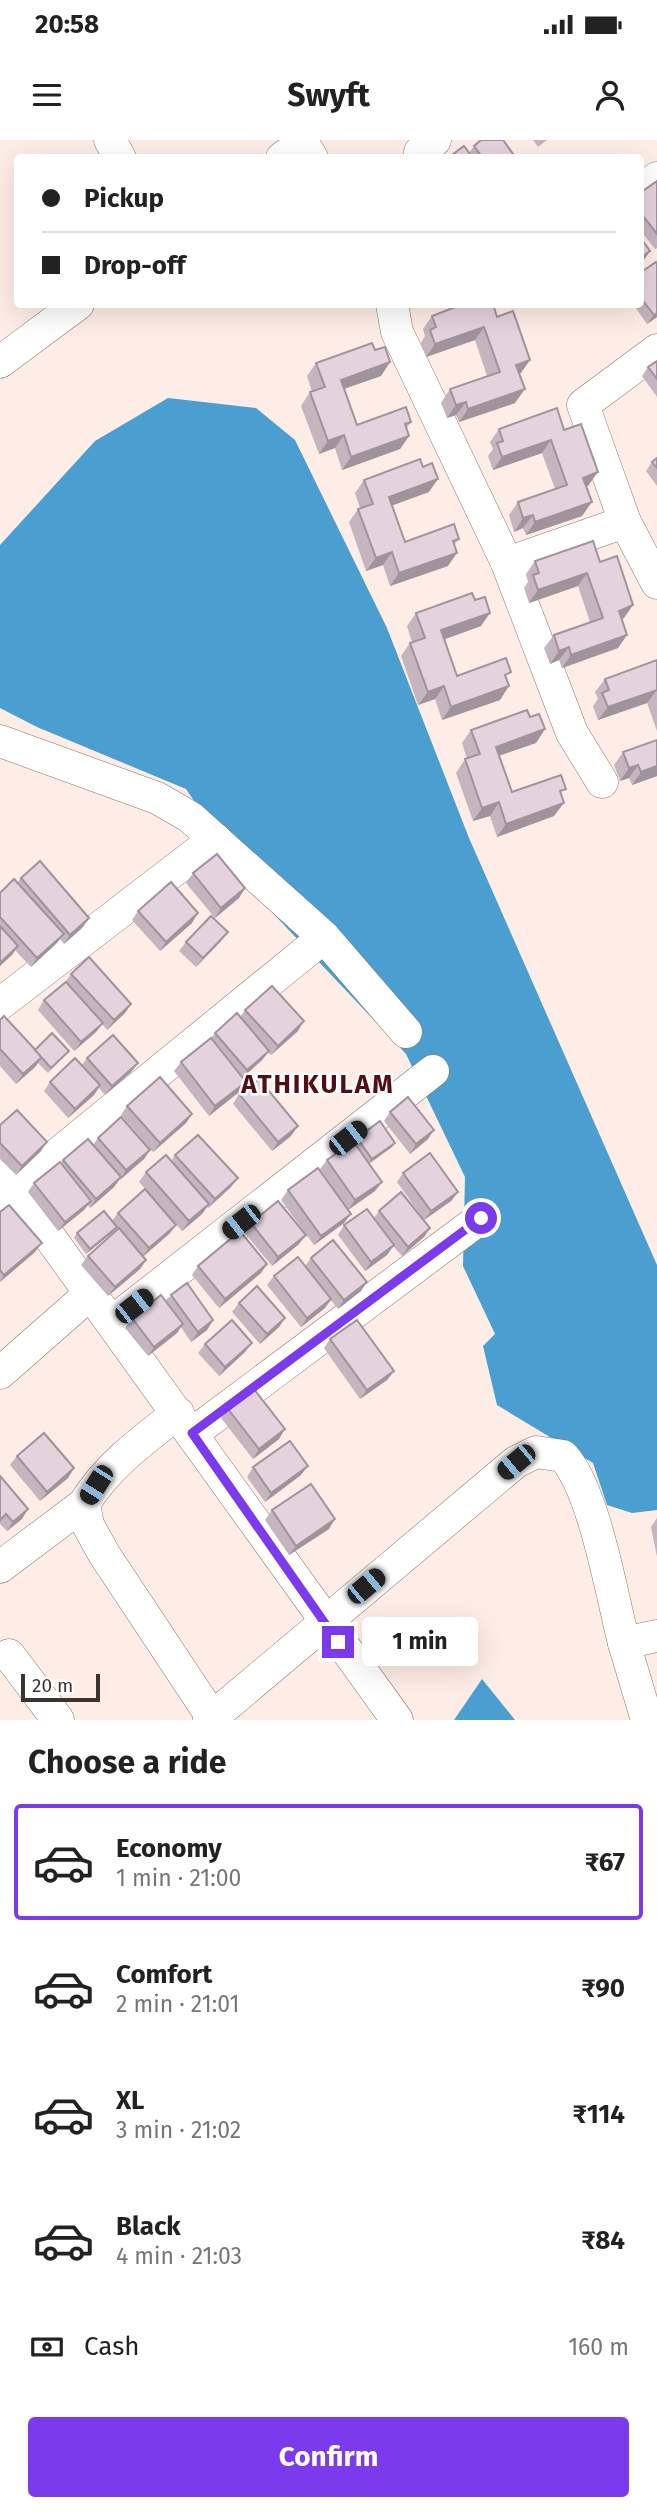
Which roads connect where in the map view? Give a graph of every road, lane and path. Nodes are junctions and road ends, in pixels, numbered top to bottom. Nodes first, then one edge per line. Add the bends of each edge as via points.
1 (73, 308) edge
2 (393, 308) edge
3 (657, 350) edge
4 (0, 362) edge
5 (625, 522) junction
6 (508, 563) junction
7 (657, 583) edge
8 (0, 741) edge
9 (602, 782) dead end
10 (215, 839) junction
11 (324, 937) junction
12 (0, 1004) edge
13 (406, 1032) dead end
14 (433, 1071) dead end
15 (5, 1186) edge
16 (481, 1218) dead end
17 (91, 1293) junction
18 (112, 1322) junction
19 (0, 1373) edge
20 (185, 1423) junction
21 (84, 1504) junction
22 (0, 1567) edge
23 (324, 1622) junction
24 (657, 1636) edge
25 (624, 1643) junction
26 (9, 1655) dead end
27 (211, 1719) edge
28 (58, 1720) edge
29 (397, 1720) edge
30 (647, 1720) edge

1 - 4 street
2 - 6 street via 397,331
3 - 5 street via 583,405
5 - 6 street
5 - 7 street
6 - 9 street via 572,733
8 - 10 street via 157,798 190,817
10 - 11 street
10 - 12 street
11 - 13 street
11 - 15 street
14 - 18 street
15 - 17 street
16 - 20 street
17 - 18 street
17 - 19 street
18 - 20 street
20 - 21 street via 128,1451
20 - 23 street
21 - 22 street
21 - 27 street via 88,1525 104,1554
23 - 25 street via 516,1462 536,1452 553,1452 572,1465 586,1496
23 - 27 street
23 - 29 street
24 - 25 street
25 - 30 street
26 - 28 street

